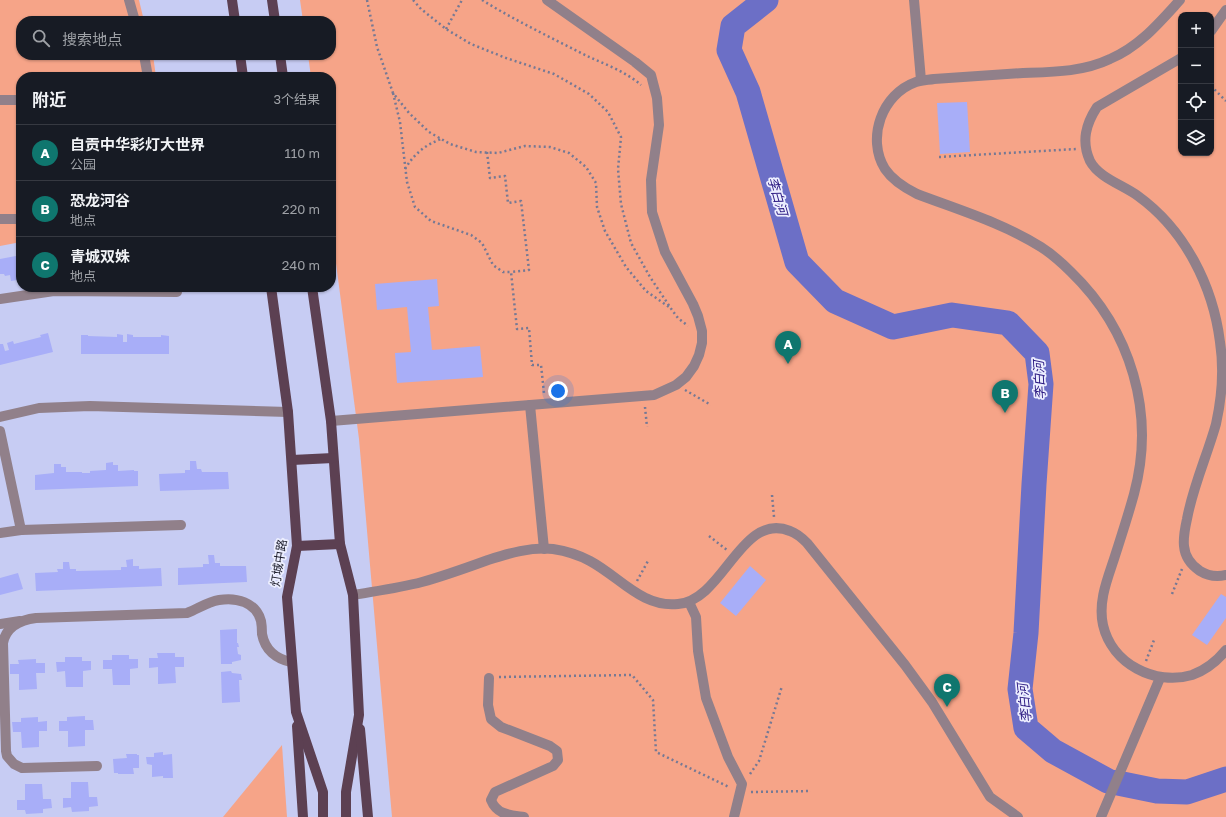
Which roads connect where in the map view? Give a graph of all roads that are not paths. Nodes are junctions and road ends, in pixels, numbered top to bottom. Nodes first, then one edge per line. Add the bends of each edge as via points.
1 (129, 0) edge
2 (232, 0) edge
3 (272, 0) edge
4 (547, 0) edge
5 (914, 0) edge
6 (1180, 0) edge
7 (1226, 10) edge
8 (134, 16) edge
9 (234, 16) edge
10 (274, 16) edge
11 (1214, 27) edge
12 (145, 60) edge
13 (241, 60) edge
14 (281, 60) edge
15 (1178, 60) edge
16 (147, 72) edge
17 (242, 72) edge
18 (282, 72) edge
19 (921, 80) junction
20 (0, 100) edge
21 (16, 100) edge
22 (0, 219) edge
23 (16, 219) edge
24 (47, 292) edge
25 (272, 292) edge
26 (313, 292) edge
27 (0, 299) edge
28 (530, 405) junction
29 (288, 412) junction
30 (0, 417) edge
31 (331, 421) junction
32 (0, 431) edge
33 (333, 458) junction
34 (292, 460) junction
35 (181, 525) dead end
36 (21, 530) junction
37 (0, 533) edge
38 (340, 544) junction
39 (297, 546) junction
40 (544, 549) junction
41 (1226, 575) edge
42 (353, 595) junction
43 (689, 602) junction
44 (22, 620) junction
45 (0, 624) edge
46 (1226, 650) edge
47 (291, 662) junction
48 (489, 678) road end
49 (1160, 678) junction
50 (296, 712) junction
51 (359, 715) junction
52 (97, 766) dead end
53 (303, 817) edge
54 (323, 817) edge
55 (346, 817) edge
56 (368, 817) edge
57 (524, 817) edge
58 (734, 817) edge
59 (1018, 817) edge
60 (1101, 817) edge

1 - 8 street
2 - 9 main road
3 - 10 main road
4 - 28 street via 651,75 657,98 659,125 651,180 652,212 665,252 698,316 702,342 694,366 686,377 664,392 644,397
5 - 19 street
6 - 19 street via 1140,41 1094,66 1062,71
7 - 11 street
12 - 16 street
13 - 17 main road
14 - 18 main road
15 - 41 street via 1097,107 1090,118 1085,141 1091,161 1097,170 1150,205 1182,239 1198,267 1212,304 1222,358 1221,393 1216,423 1190,505 1184,547 1188,559 1195,567 1204,573
19 - 49 street via 896,94 883,112 877,133 877,145 885,169 895,181 911,191 999,225 1043,248 1081,281 1094,297 1104,310 1126,352 1139,399 1142,425 1141,458 1134,494 1104,592 1103,626 1109,642 1119,655 1142,672
20 - 21 street
22 - 23 street
24 - 27 street
25 - 29 main road, 灯城中路
26 - 31 main road
28 - 31 street
28 - 40 street
29 - 30 street via 90,406 39,408
29 - 34 main road, 灯城中路
31 - 33 main road
32 - 36 street
33 - 34 main road
33 - 38 main road
34 - 39 main road, 灯城中路
35 - 36 street
36 - 37 street
38 - 39 main road
38 - 42 main road
39 - 47 main road, 灯城中路 via 286,597
40 - 42 street via 511,553 422,582
40 - 43 street via 566,552 591,562 643,598 669,604
42 - 51 main road
43 - 58 street via 696,617 698,651 706,698 742,788
43 - 59 street via 709,588 752,537 764,530 776,528 789,530 798,535 814,551 905,665 932,702 990,797
44 - 45 street
44 - 47 street via 187,613 211,601 237,600 247,604 258,614 264,642 271,653
44 - 52 street via 9,630 3,643 4,714 8,756 14,764 22,768
46 - 49 street via 1205,669 1176,678
47 - 50 main road, 灯城中路
48 - 57 street via 488,705 491,719 501,727 557,751 558,760 552,766 494,792 491,800 494,808 506,815
49 - 60 street
50 - 53 main road
50 - 54 main road, 灯城中路 via 323,792
51 - 55 main road via 346,792
51 - 56 main road

